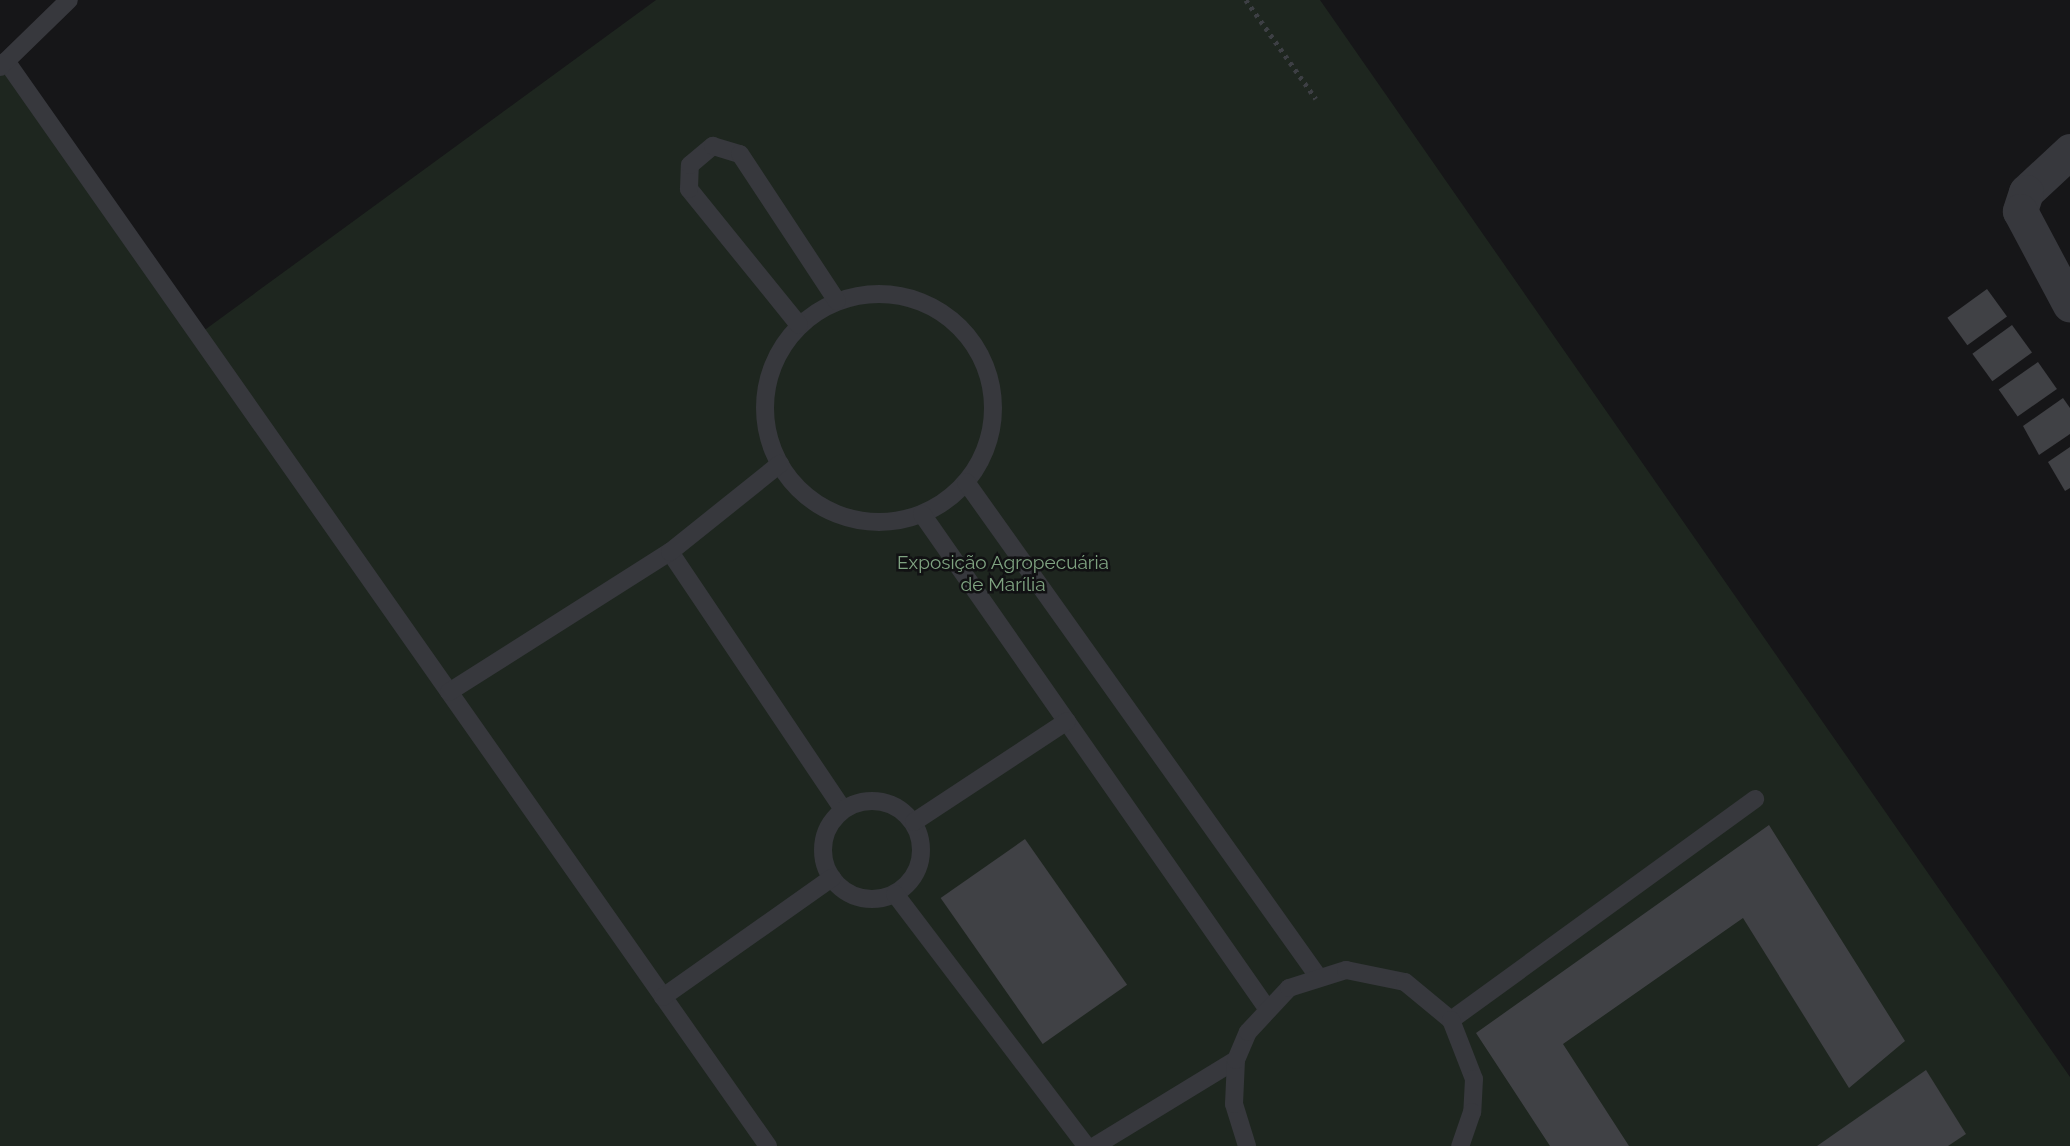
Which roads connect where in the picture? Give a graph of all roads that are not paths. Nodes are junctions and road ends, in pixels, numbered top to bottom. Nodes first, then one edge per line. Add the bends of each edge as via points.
1 (69, 0) edge
2 (3, 64) edge
3 (2070, 151) edge
4 (837, 301) junction
5 (2070, 305) edge
6 (799, 325) junction
7 (780, 464) junction
8 (967, 482) junction
9 (922, 514) junction
10 (670, 552) junction
11 (449, 692) junction
12 (1067, 721) junction
13 (1755, 799) dead end
14 (843, 809) junction
15 (914, 822) junction
16 (832, 878) junction
17 (895, 894) junction
18 (1317, 975) junction
19 (663, 997) junction
20 (1266, 1007) junction
21 (1451, 1020) junction
22 (1237, 1060) junction
23 (768, 1146) edge
24 (1086, 1146) edge
25 (1095, 1146) edge
26 (1247, 1146) edge
27 (1460, 1146) edge

1 - 2 lane
2 - 11 lane
3 - 5 street via 2026,192 2020,211
4 - 6 lane
4 - 6 lane via 740,154 713,146 690,165 688,189
4 - 8 lane via 880,293 922,302 958,326 984,360 992,413 988,445
6 - 7 lane via 777,356 765,391 766,429
7 - 9 lane via 827,509 890,522
7 - 10 lane
8 - 9 lane
8 - 18 lane
9 - 12 lane
10 - 11 lane
10 - 14 lane
11 - 19 lane
12 - 15 lane
12 - 20 lane
13 - 21 lane
14 - 15 lane via 873,800 896,807
14 - 16 lane via 822,849
15 - 17 lane via 921,846 918,870
16 - 17 lane via 861,898
16 - 19 lane
17 - 24 lane
18 - 20 lane
18 - 21 lane via 1376,972 1422,992
19 - 23 lane
20 - 22 lane
21 - 27 lane via 1474,1079 1472,1112
22 - 25 lane
22 - 26 lane via 1234,1104

